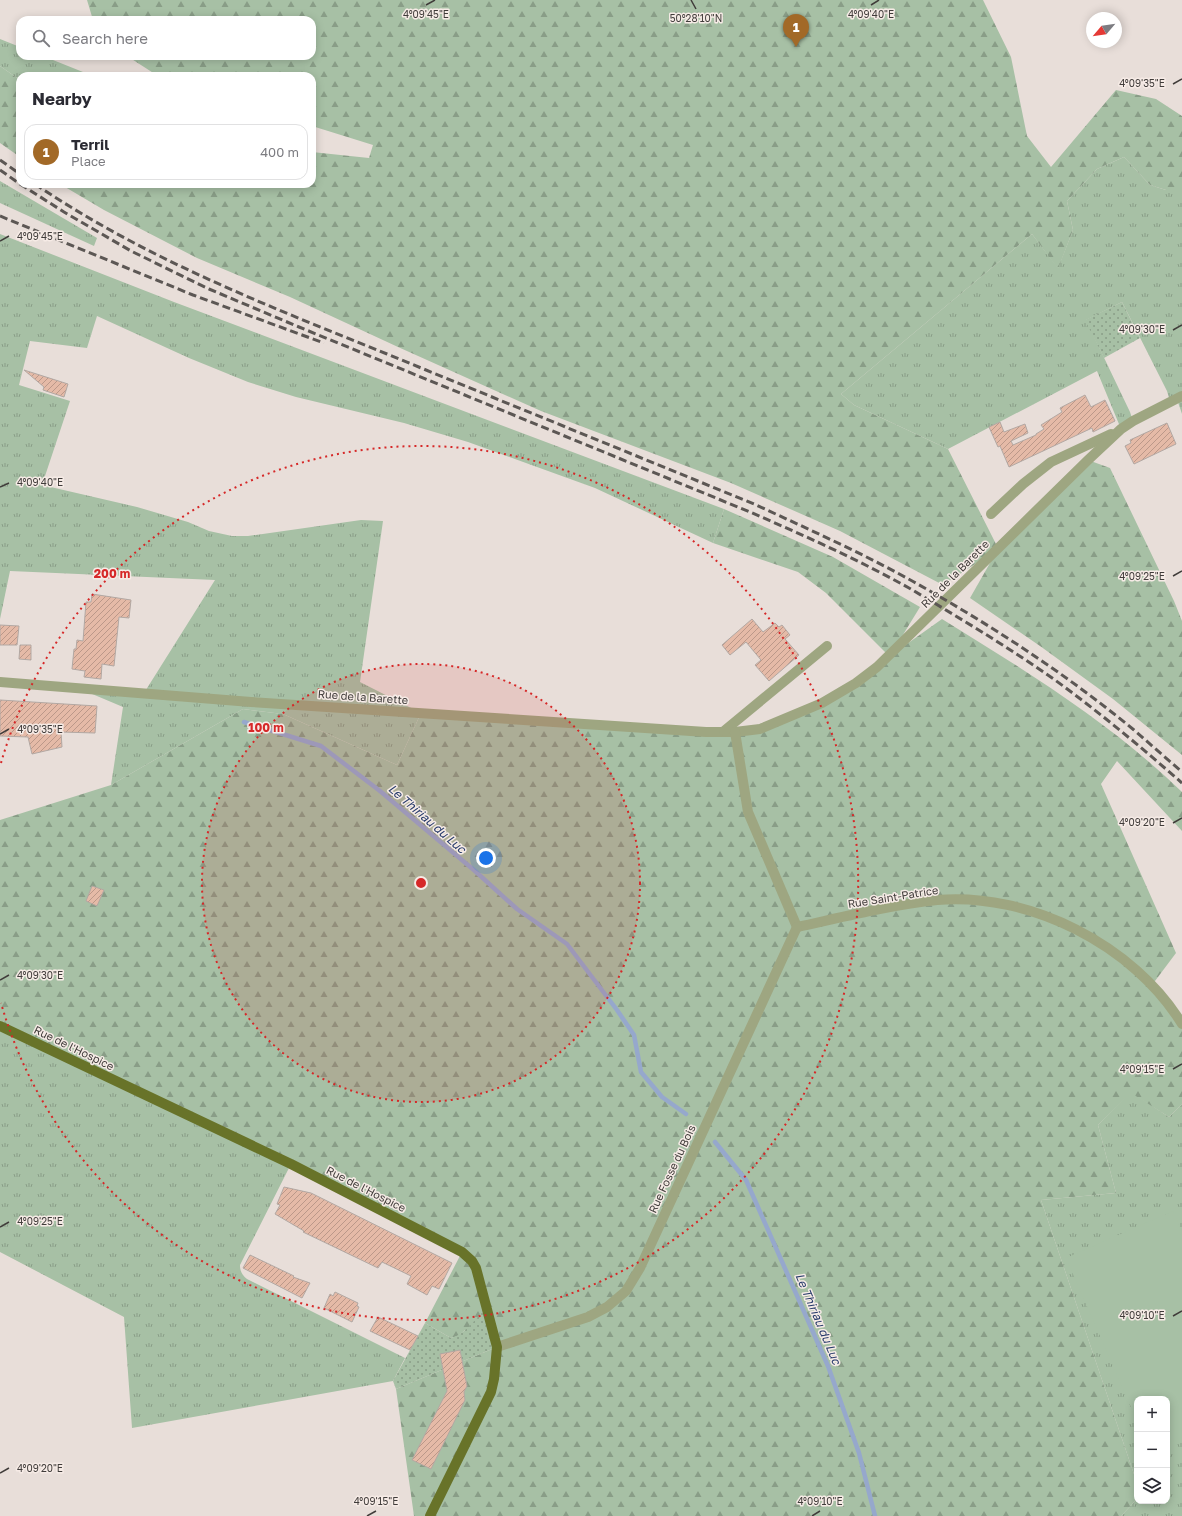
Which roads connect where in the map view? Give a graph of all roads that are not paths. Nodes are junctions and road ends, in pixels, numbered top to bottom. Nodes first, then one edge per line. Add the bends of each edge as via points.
1 (1182, 396) edge
2 (1121, 429) junction
3 (991, 514) dead end
4 (827, 646) dead end
5 (0, 682) edge
6 (724, 731) junction
7 (736, 732) junction
8 (797, 927) junction
9 (1182, 1024) edge
10 (0, 1026) edge
11 (497, 1347) junction
12 (430, 1516) edge

1 - 2 street, Rue de la Barette
2 - 3 street via 1051,462
2 - 7 street, Rue de la Barette via 877,667 822,703 760,729
4 - 6 street
5 - 6 street, Rue de la Barette via 251,702 706,732
6 - 7 street, Rue de la Barette
7 - 8 street via 748,812
8 - 9 street, Rue Saint-Patrice via 879,909 938,900 1000,904 1048,915 1084,933 1131,965 1152,984
8 - 11 street, Rue Fosse du Bois via 640,1268 626,1291 607,1307 588,1317
10 - 11 main road, Rue de l'Hospice via 291,1164 462,1252 476,1268
11 - 12 main road, Rue de l'Hospice via 491,1392

